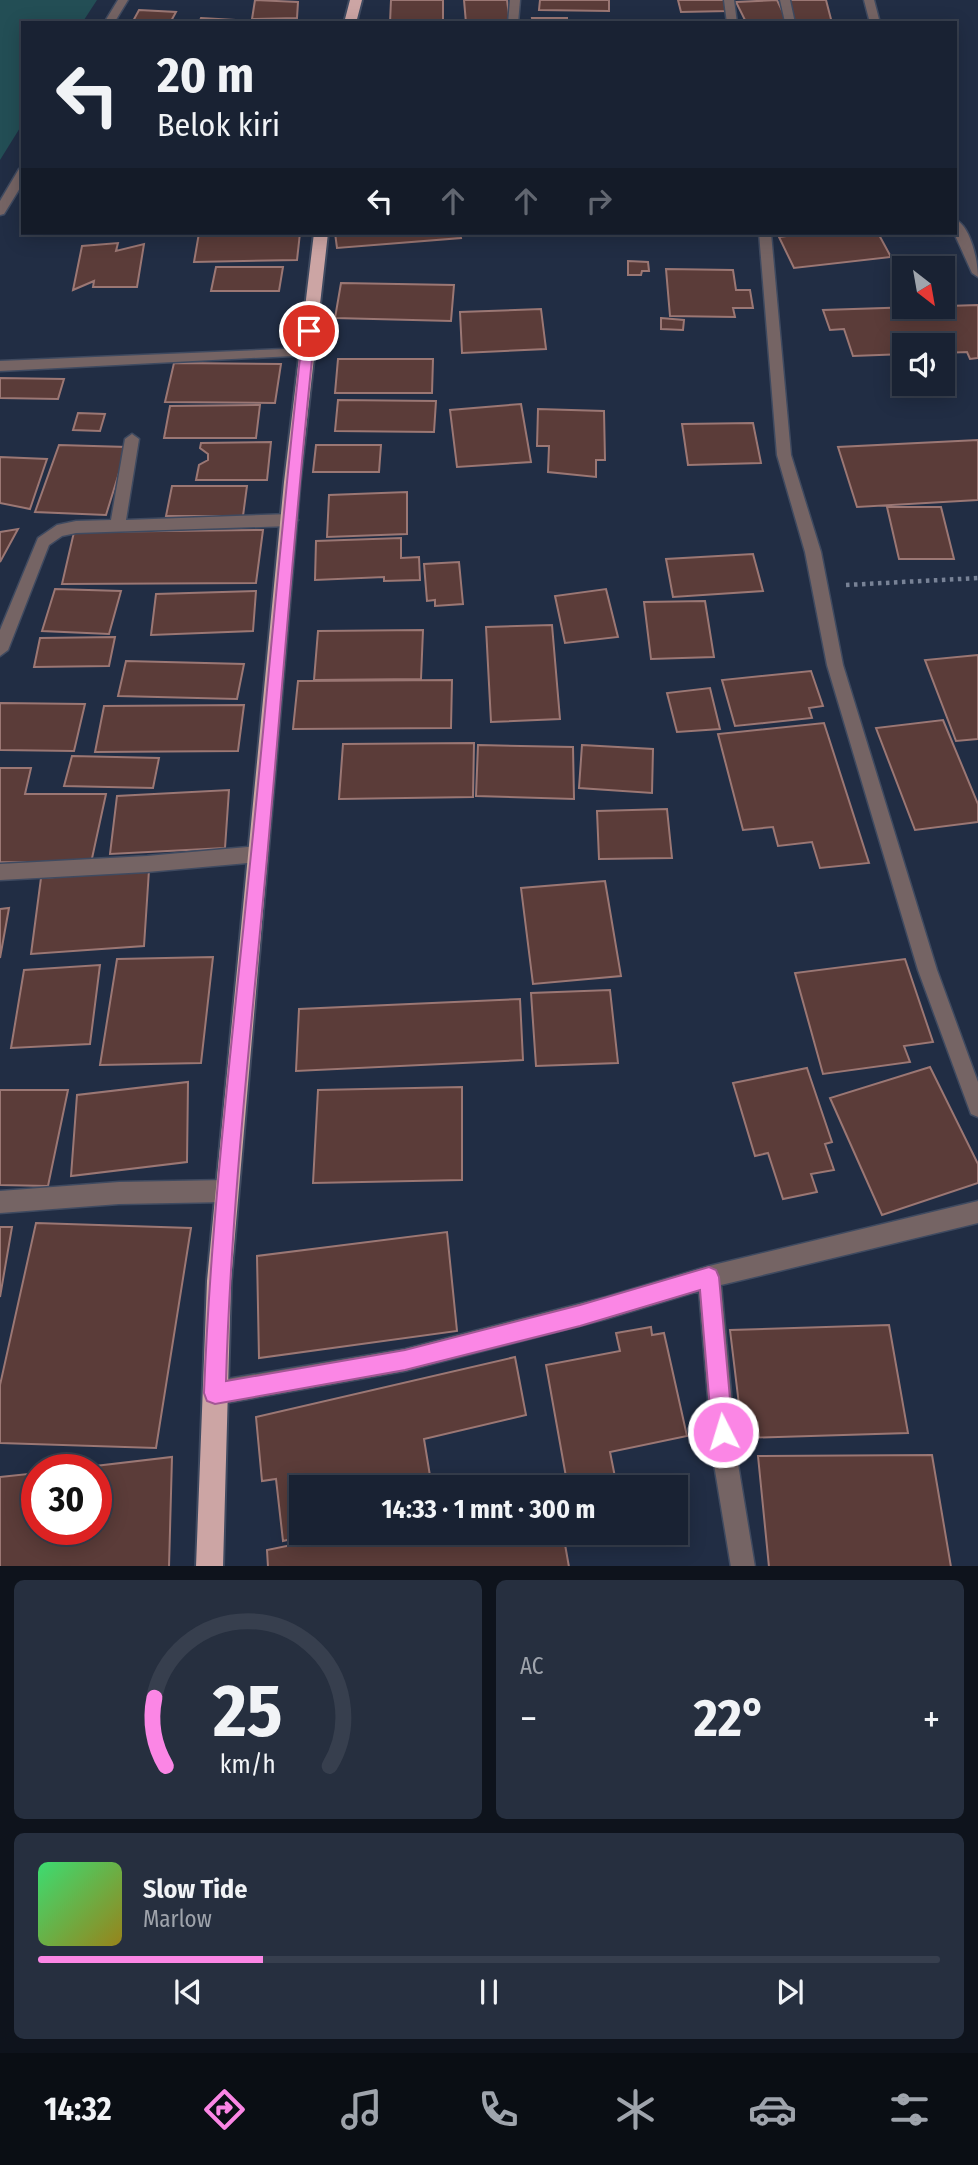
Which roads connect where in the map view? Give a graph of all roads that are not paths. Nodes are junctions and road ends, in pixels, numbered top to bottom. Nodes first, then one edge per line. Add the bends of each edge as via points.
1 (123, 0) edge
2 (356, 0) edge
3 (515, 0) edge
4 (729, 0) edge
5 (785, 0) edge
6 (869, 0) edge
7 (110, 21) edge
8 (351, 21) edge
9 (513, 21) edge
10 (732, 21) edge
11 (790, 21) edge
12 (874, 21) edge
13 (21, 175) edge
14 (0, 211) edge
15 (957, 226) edge
16 (321, 235) edge
17 (765, 235) edge
18 (978, 273) edge
19 (307, 352) junction
20 (0, 366) edge
21 (132, 439) dead end
22 (290, 520) junction
23 (118, 524) junction
24 (0, 650) edge
25 (258, 855) junction
26 (0, 872) edge
27 (978, 1107) edge
28 (226, 1191) junction
29 (0, 1202) edge
30 (978, 1212) edge
31 (709, 1277) junction
32 (215, 1393) junction
33 (209, 1566) edge
34 (743, 1566) edge

1 - 7 street
2 - 8 highway
3 - 9 street
4 - 10 street
5 - 11 street
6 - 12 street
13 - 14 street
15 - 18 street
16 - 19 highway
17 - 27 street via 788,472 813,552 846,706 920,942
19 - 20 street
19 - 22 highway
21 - 23 street
22 - 23 street
22 - 25 highway
23 - 24 street via 65,528 43,542
25 - 26 street
25 - 28 highway
28 - 29 street
28 - 32 highway
30 - 31 street
31 - 32 street via 405,1360
31 - 34 street via 725,1458
32 - 33 highway

